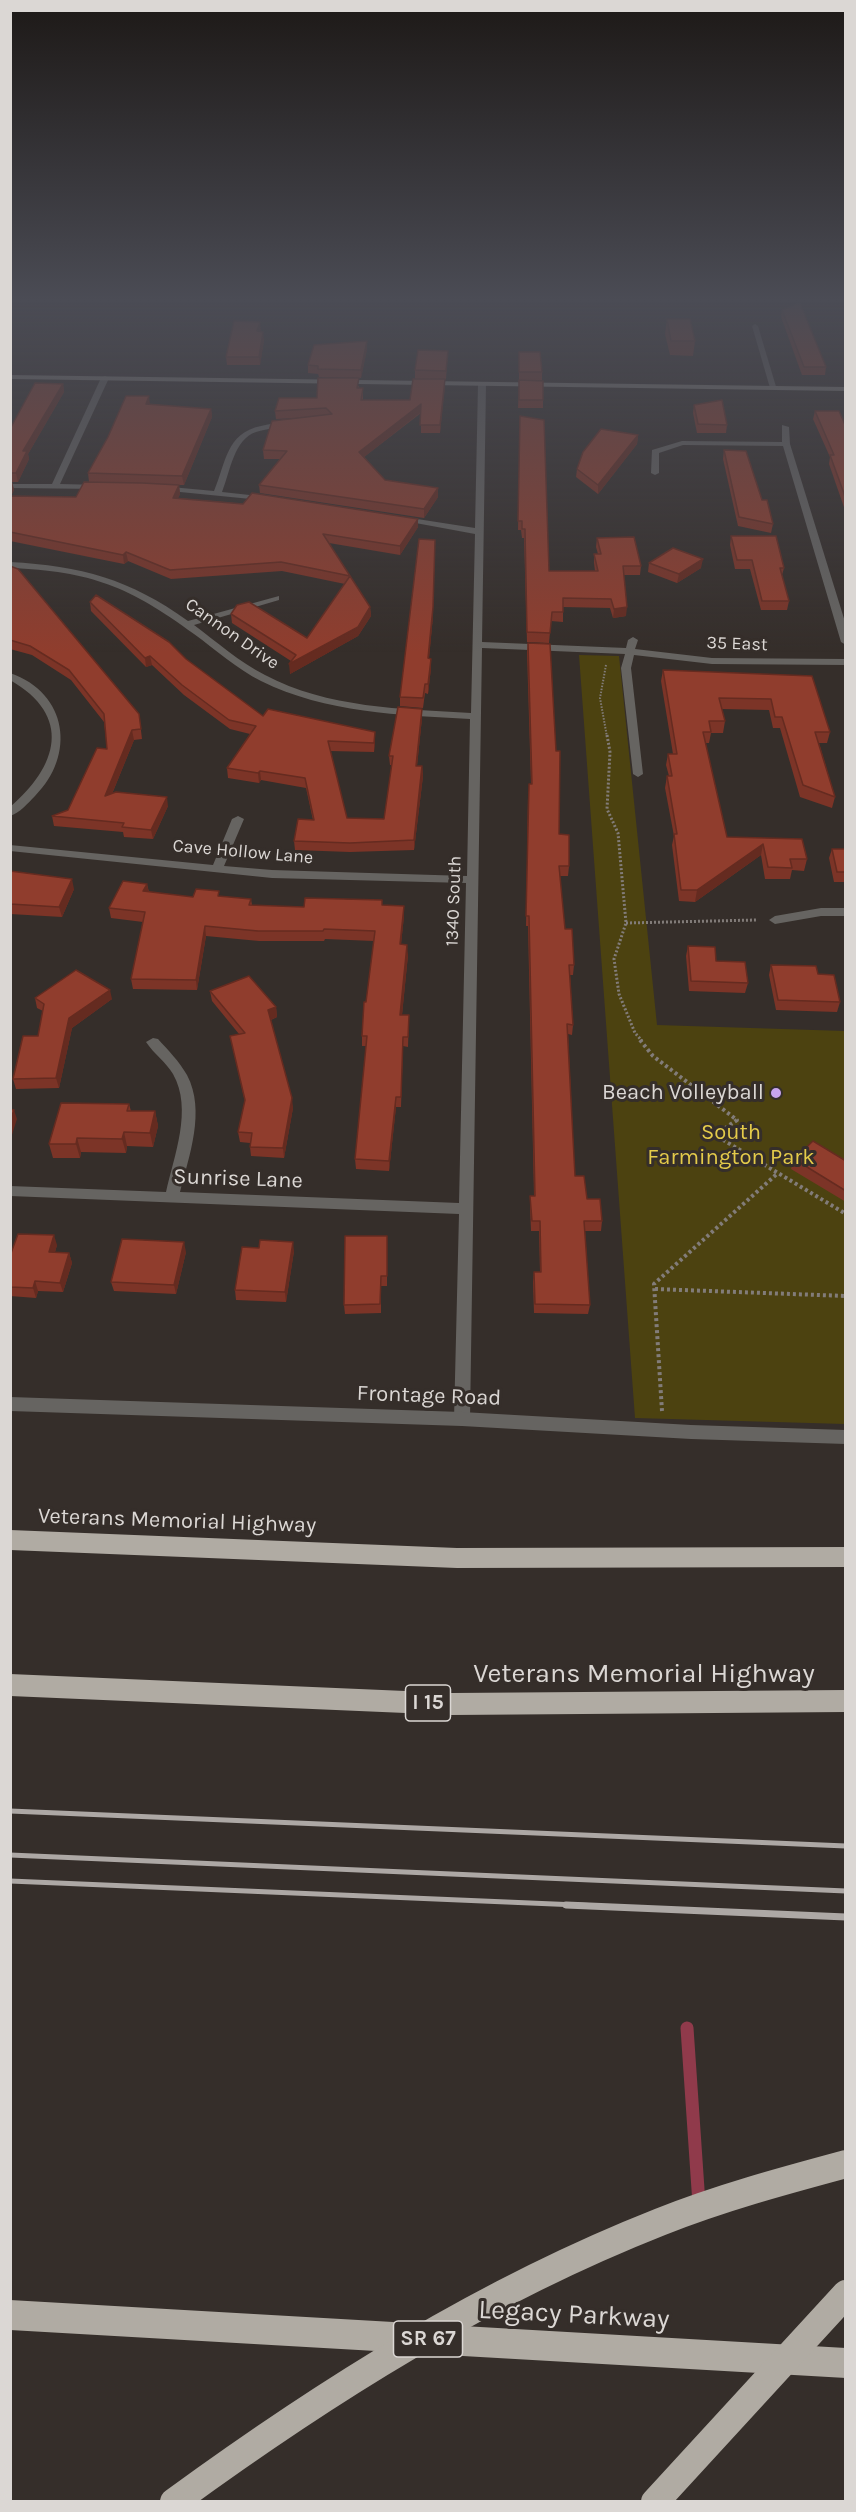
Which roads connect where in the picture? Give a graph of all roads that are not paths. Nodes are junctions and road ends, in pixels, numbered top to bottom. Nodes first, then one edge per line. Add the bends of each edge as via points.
1 (86, 418) edge
2 (482, 418) edge
3 (304, 423) edge
4 (785, 427) dead end
5 (786, 444) junction
6 (656, 473) dead end
7 (10, 486) edge
8 (55, 486) junction
9 (110, 487) edge
10 (152, 488) edge
11 (218, 492) junction
12 (273, 500) edge
13 (389, 518) edge
14 (481, 532) junction
15 (10, 566) edge
16 (276, 598) dead end
17 (187, 624) junction
18 (633, 640) dead end
19 (846, 642) edge
20 (479, 645) junction
21 (628, 651) junction
22 (846, 662) edge
23 (10, 676) edge
24 (477, 716) junction
25 (638, 774) dead end
26 (10, 813) edge
27 (238, 819) dead end
28 (10, 848) edge
29 (217, 869) junction
30 (473, 880) junction
31 (846, 912) edge
32 (775, 920) road end
33 (153, 1042) dead end
34 (10, 1191) edge
35 (172, 1197) junction
36 (464, 1209) junction
37 (10, 1404) edge
38 (462, 1419) junction
39 (846, 1437) edge
40 (10, 1540) edge
41 (846, 1557) edge
42 (10, 1685) edge
43 (846, 1701) edge
44 (846, 2164) edge
45 (846, 2294) edge
46 (10, 2315) edge
47 (846, 2363) edge
48 (174, 2502) edge
49 (655, 2502) edge

1 - 8 street
2 - 14 street, 1340 South
3 - 11 street via 248,431 236,439
4 - 5 street
5 - 6 street via 667,446 655,452
5 - 19 street
7 - 8 street
8 - 9 street
10 - 11 street
11 - 12 street
13 - 14 street
14 - 20 street, 1340 South
15 - 17 street, Cannon Drive via 54,567 105,577 126,584
16 - 17 street
17 - 24 street, Cannon Drive via 269,682 310,697 392,710
18 - 21 street
20 - 21 street, 35 East
20 - 24 street, 1340 South
21 - 22 street, 35 East via 712,661
21 - 25 street via 626,668
23 - 26 street via 42,696 56,725 57,749 48,772
24 - 30 street, 1340 South
27 - 29 street
28 - 29 street, Cave Hollow Lane
29 - 30 street, Cave Hollow Lane
30 - 36 street, 1340 South
31 - 32 street
33 - 35 street via 181,1076 188,1097 188,1119
34 - 35 street, Sunrise Lane
35 - 36 street, Sunrise Lane
36 - 38 street, 1340 South
37 - 38 street, Frontage Road
38 - 39 street, Frontage Road
40 - 41 highway, Veterans Memorial Highway via 456,1558
42 - 43 highway, Veterans Memorial Highway / I 15 via 452,1704
44 - 48 highway, bridge via 762,2186 660,2221 450,2319 290,2417
45 - 49 highway, bridge
46 - 47 highway, Legacy Parkway / SR 67

